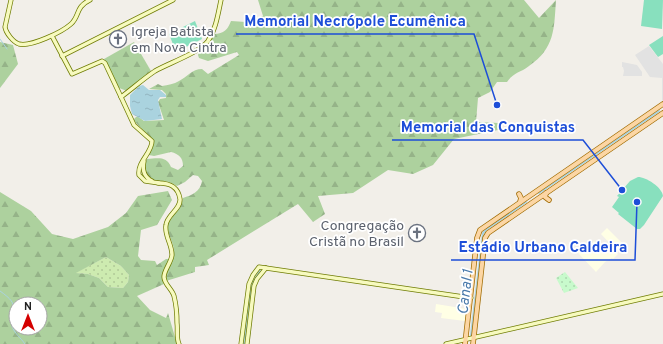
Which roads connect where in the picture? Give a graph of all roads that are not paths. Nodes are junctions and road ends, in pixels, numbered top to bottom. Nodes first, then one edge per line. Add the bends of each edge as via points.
1 (11, 0) edge
2 (90, 0) edge
3 (173, 0) edge
4 (221, 0) edge
5 (52, 36) junction
6 (62, 56) junction
7 (121, 98) junction
8 (651, 105) dead end
9 (661, 106) edge
10 (652, 112) junction
11 (663, 112) edge
12 (146, 157) junction
13 (139, 169) junction
14 (138, 174) junction
15 (145, 175) junction
16 (141, 178) junction
17 (159, 182) junction
18 (532, 193) junction
19 (546, 193) junction
20 (518, 194) dead end
21 (527, 197) junction
22 (536, 199) junction
23 (549, 200) dead end
24 (520, 202) junction
25 (266, 268) junction
26 (663, 294) edge
27 (471, 298) junction
28 (246, 301) junction
29 (251, 302) junction
30 (474, 338) junction
31 (466, 342) edge
32 (179, 344) edge
33 (241, 344) edge
34 (247, 344) edge
35 (446, 344) edge
36 (473, 344) edge

1 - 5 street via 5,27 12,39 23,44
2 - 5 street via 81,6 72,23
3 - 6 street
4 - 7 street via 217,19 207,42 154,72
5 - 6 street
6 - 7 street via 72,74 100,61 105,63
7 - 12 street via 134,125 152,141
8 - 10 main road
9 - 10 main road
9 - 11 main road
10 - 18 main road
11 - 19 main road
12 - 13 street
12 - 15 street via 143,167
13 - 14 street
13 - 15 street
14 - 15 street
14 - 16 street
15 - 16 street via 144,179
15 - 17 street via 153,182
16 - 17 street via 147,182
17 - 32 street via 172,185 180,199 165,226 172,256 164,277 174,295
18 - 21 main road
18 - 22 main road
19 - 22 main road
19 - 23 main road via 545,197
20 - 24 main road
21 - 22 main road via 531,201
21 - 24 main road
22 - 30 main road via 486,235
24 - 27 main road via 478,232
25 - 27 street
25 - 28 street via 259,267 250,282
25 - 29 street via 255,282
26 - 30 street
27 - 31 main road
28 - 29 street
28 - 33 street
29 - 34 street
30 - 31 street
30 - 36 main road
31 - 35 street

